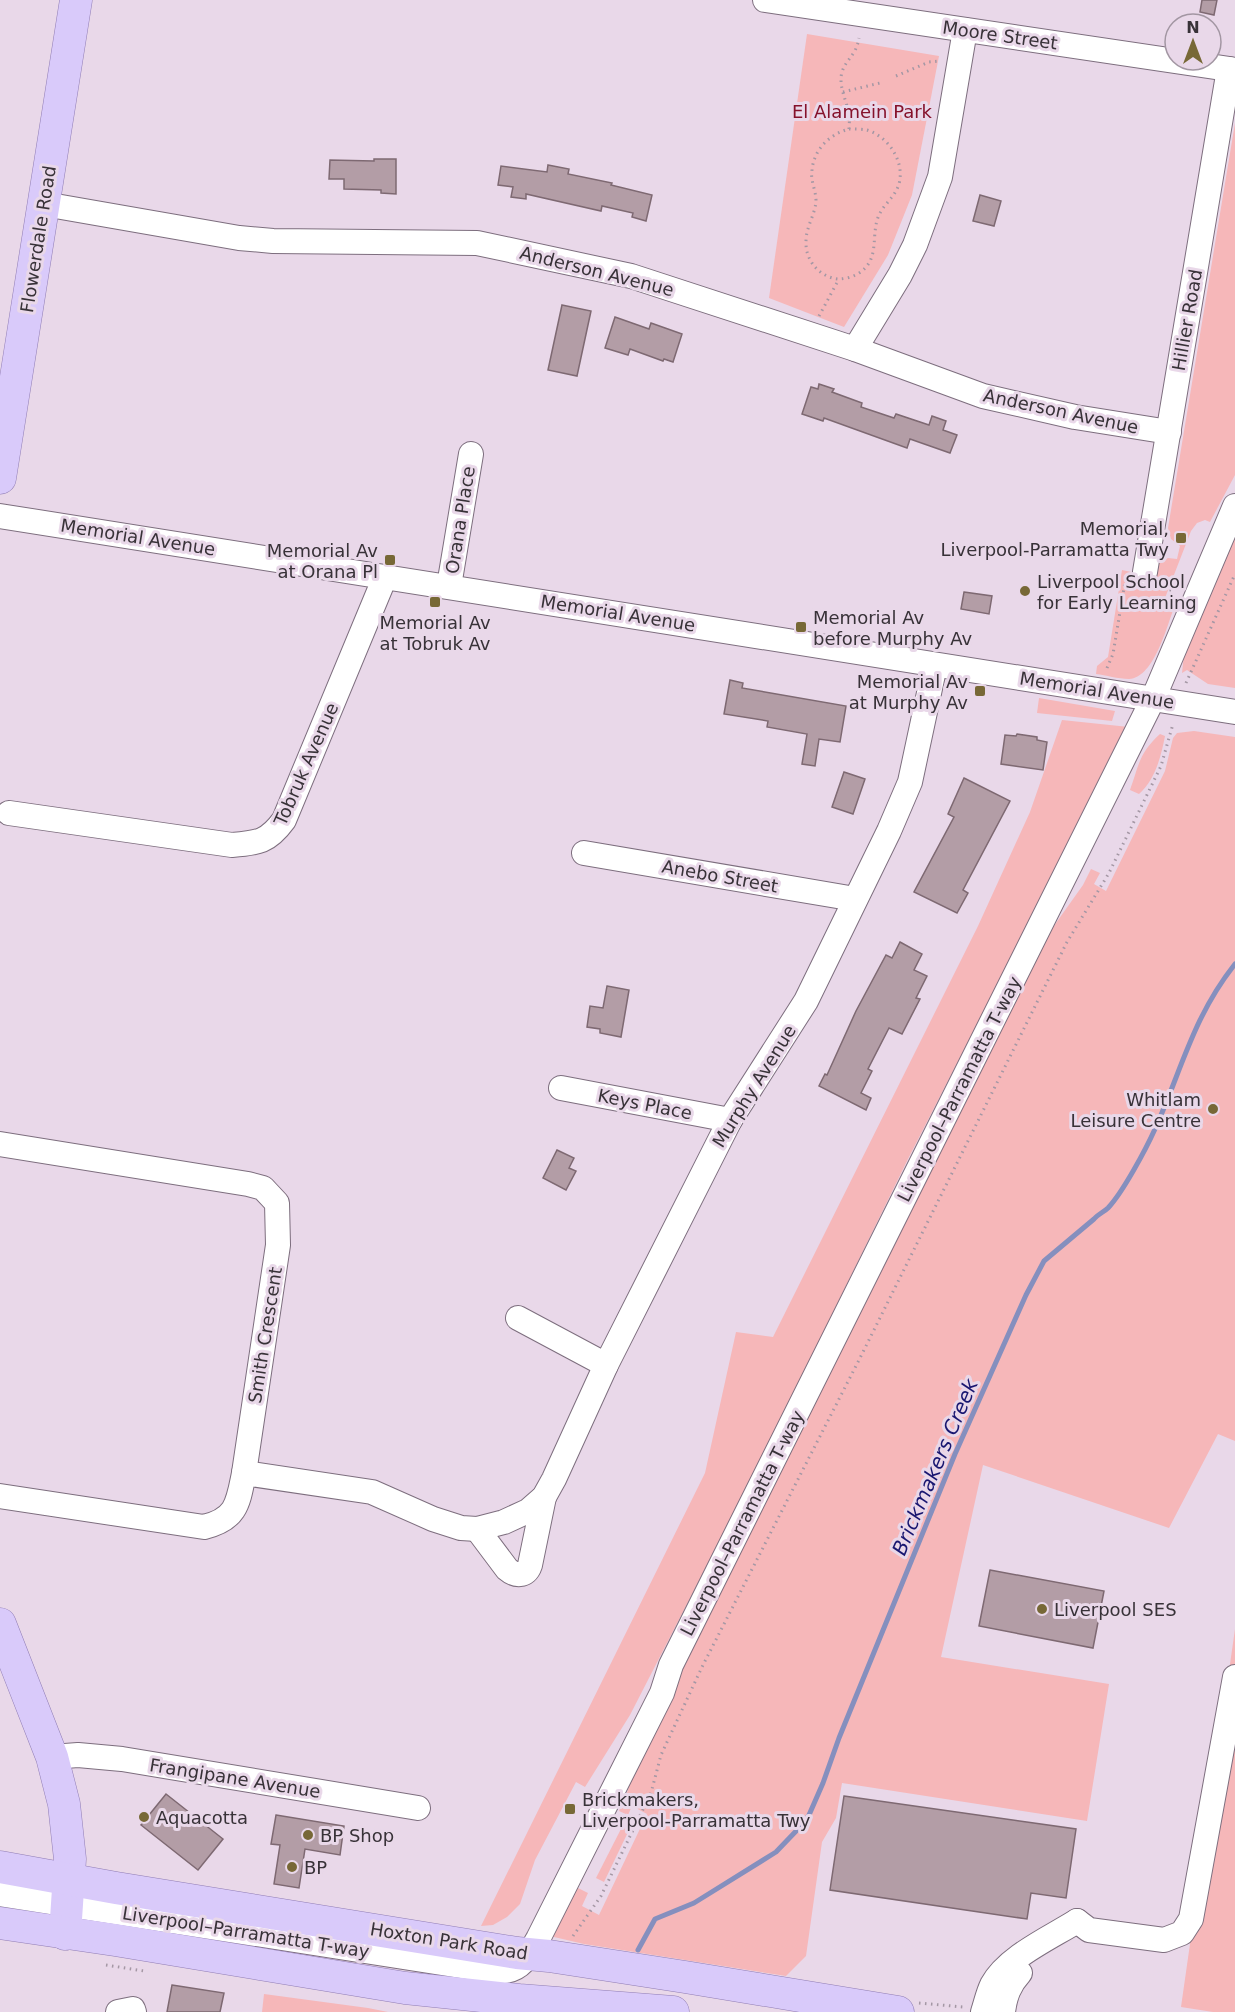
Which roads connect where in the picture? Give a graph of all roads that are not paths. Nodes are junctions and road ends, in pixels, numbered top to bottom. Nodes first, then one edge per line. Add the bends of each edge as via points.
1 (76, 0) edge
2 (765, 0) edge
3 (965, 30) junction
4 (1232, 69) edge
5 (44, 204) junction
6 (855, 349) junction
7 (1168, 432) junction
8 (471, 454) dead end
9 (0, 478) edge
10 (1235, 506) edge
11 (0, 516) edge
12 (385, 577) junction
13 (1141, 580) road end
14 (449, 586) junction
15 (935, 665) junction
16 (1153, 699) junction
17 (1235, 712) edge
18 (9, 813) dead end
19 (584, 853) dead end
20 (855, 899) junction
21 (561, 1088) dead end
22 (730, 1120) junction
23 (0, 1143) edge
24 (518, 1318) dead end
25 (606, 1365) junction
26 (244, 1473) junction
27 (0, 1496) edge
28 (544, 1497) junction
29 (477, 1529) junction
30 (0, 1624) edge
31 (1235, 1677) edge
32 (52, 1757) junction
33 (418, 1808) dead end
34 (0, 1867) edge
35 (0, 1894) edge
36 (67, 1906) junction
37 (1077, 1921) junction
38 (0, 1923) edge
39 (515, 1953) junction
40 (118, 2012) edge
41 (134, 2012) edge
42 (673, 2012) edge
43 (898, 2012) edge
44 (983, 2012) edge
45 (1003, 2012) edge

1 - 5 main road, Flowerdale Road
2 - 3 street, Moore Street
3 - 4 street, Moore Street
3 - 6 street via 940,177 915,245
4 - 7 street, Hillier Road
5 - 6 street, Anderson Avenue via 273,241 477,243 631,276
5 - 9 main road, Flowerdale Road
6 - 7 street, Anderson Avenue via 983,396 1075,417
7 - 13 street, Hillier Road
8 - 14 street, Orana Place
10 - 16 street, Liverpool–Parramatta T-way
11 - 12 street, Memorial Avenue
12 - 14 street, Memorial Avenue
12 - 18 street, Tobruk Avenue via 284,820 266,840 232,845
14 - 15 street, Memorial Avenue
15 - 16 street, Memorial Avenue
15 - 20 street, Murphy Avenue via 910,782
16 - 17 street, Memorial Avenue
16 - 39 street, Liverpool–Parramatta T-way via 671,1665 662,1693
19 - 20 street, Anebo Street
20 - 22 street, Murphy Avenue via 806,1001
21 - 22 street, Keys Place
22 - 25 street, Murphy Avenue
23 - 26 street, Smith Crescent via 248,1184 263,1188 277,1203 276,1268
24 - 25 street
25 - 28 street, Murphy Avenue
26 - 27 street, Smith Crescent via 233,1513 204,1527
26 - 29 street, Murphy Avenue via 372,1492 448,1525
28 - 29 street, Murphy Avenue via 528,1511
28 - 29 street, Murphy Avenue via 525,1573 513,1574 507,1569
30 - 32 main road
31 - 37 street via 1191,1919 1182,1933 1164,1940 1089,1930
32 - 33 street, Frangipane Avenue via 122,1759
32 - 36 main road via 70,1850
34 - 36 main road, Hoxton Park Road
35 - 36 street
36 - 38 main road, Hoxton Park Road
36 - 39 main road, Hoxton Park Road
36 - 42 main road, Hoxton Park Road via 428,1990
37 - 44 street via 1008,1966 992,1986
37 - 45 street via 1055,1946 1012,1982
39 - 43 main road, Hoxton Park Road
40 - 41 street

